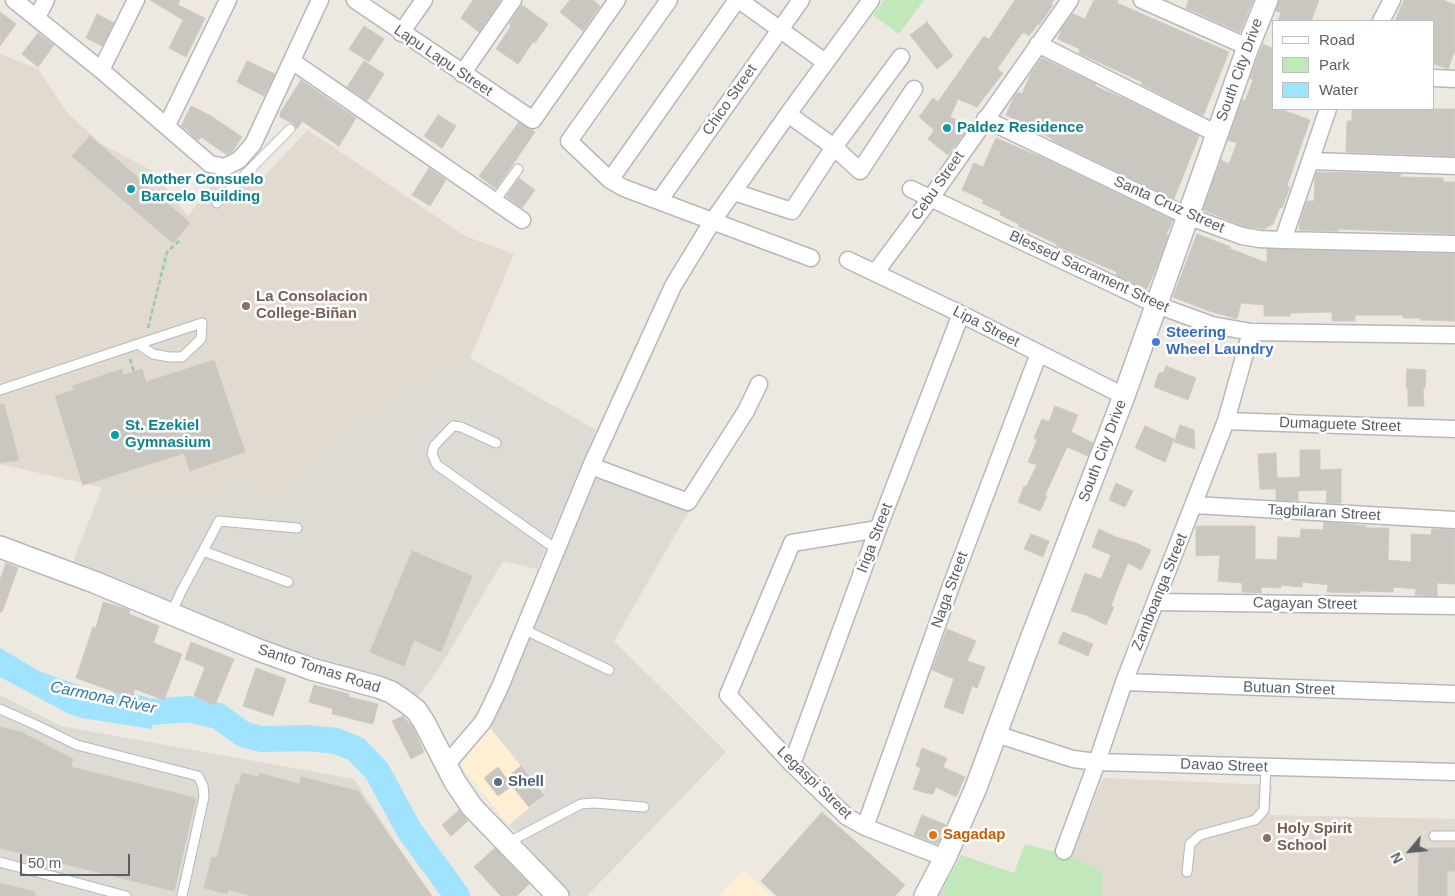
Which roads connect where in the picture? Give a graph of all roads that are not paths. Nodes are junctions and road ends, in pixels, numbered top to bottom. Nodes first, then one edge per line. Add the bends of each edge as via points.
1 (14, 0) edge
2 (46, 0) edge
3 (136, 0) edge
4 (228, 0) edge
5 (320, 0) edge
6 (355, 0) edge
7 (424, 0) edge
8 (513, 0) edge
9 (618, 0) edge
10 (669, 0) edge
11 (738, 0) edge
12 (801, 0) edge
13 (871, 0) edge
14 (1070, 0) edge
15 (1142, 0) edge
16 (1266, 0) edge
17 (1392, 0) edge
18 (1168, 6) edge
19 (37, 18) junction
20 (1382, 20) edge
21 (780, 30) junction
22 (401, 33) junction
23 (1038, 44) junction
24 (1248, 47) junction
25 (901, 57) dead end
26 (292, 61) junction
27 (825, 62) junction
28 (101, 70) junction
29 (462, 74) junction
30 (1435, 78) edge
31 (1455, 79) edge
32 (914, 89) dead end
33 (1328, 110) edge
34 (788, 114) junction
35 (985, 119) junction
36 (166, 125) junction
37 (290, 129) dead end
38 (1217, 134) junction
39 (834, 147) junction
40 (1312, 161) junction
41 (234, 163) junction
42 (1455, 166) edge
43 (518, 169) dead end
44 (245, 175) junction
45 (610, 180) junction
46 (911, 189) dead end
47 (734, 192) junction
48 (930, 199) junction
49 (659, 201) junction
50 (494, 202) junction
51 (217, 203) dead end
52 (1187, 216) junction
53 (522, 220) dead end
54 (712, 222) junction
55 (1283, 240) junction
56 (1455, 244) edge
57 (811, 258) dead end
58 (848, 260) dead end
59 (875, 272) junction
60 (1157, 305) junction
61 (961, 314) junction
62 (1251, 332) junction
63 (1455, 336) edge
64 (138, 344) junction
65 (1039, 353) junction
66 (759, 384) dead end
67 (0, 390) edge
68 (1124, 396) junction
69 (1226, 421) junction
70 (1455, 429) edge
71 (496, 443) dead end
72 (591, 466) junction
73 (1194, 505) junction
74 (1455, 520) edge
75 (297, 528) dead end
76 (878, 529) junction
77 (0, 547) edge
78 (556, 549) junction
79 (203, 551) junction
80 (288, 582) dead end
81 (1156, 602) junction
82 (1455, 606) edge
83 (171, 614) junction
84 (523, 629) junction
85 (609, 670) dead end
86 (1124, 682) junction
87 (1455, 694) edge
88 (0, 709) edge
89 (996, 734) junction
90 (1097, 762) junction
91 (792, 764) junction
92 (446, 765) junction
93 (1266, 767) junction
94 (1455, 772) edge
95 (644, 807) dead end
96 (865, 827) junction
97 (1434, 836) dead end
98 (1455, 836) edge
99 (507, 843) junction
100 (1064, 851) dead end
101 (945, 858) junction
102 (0, 862) edge
103 (1186, 872) dead end
104 (126, 896) edge
105 (182, 896) edge
106 (558, 896) edge
107 (925, 896) edge

1 - 19 street
2 - 19 street
3 - 28 street
4 - 36 street
5 - 26 street
6 - 22 street, Lapu Lapu Street
7 - 22 street
8 - 29 street
9 - 29 street, Lapu Lapu Street via 533,120
10 - 45 street via 569,141
11 - 21 street
11 - 45 street
12 - 21 street, Chico Street
13 - 27 street
14 - 23 street, Cebu Street
15 - 18 street
16 - 24 street, South City Drive
17 - 20 street
18 - 24 street
19 - 28 street
21 - 27 street
21 - 49 street, Chico Street
22 - 29 street, Lapu Lapu Street
23 - 35 street, Cebu Street
23 - 38 street
24 - 38 street, South City Drive
25 - 39 street
26 - 41 street via 253,144
26 - 50 street
27 - 34 street
28 - 36 street
30 - 31 street
32 - 39 street via 860,171
33 - 40 street
34 - 39 street
34 - 47 street
35 - 48 street, Cebu Street
35 - 52 street, Santa Cruz Street
36 - 41 street via 210,164 225,167
37 - 44 lane
38 - 52 street, South City Drive
39 - 47 street via 792,212
40 - 42 street
40 - 55 street
41 - 44 lane
43 - 50 lane
44 - 51 lane
45 - 49 street
46 - 48 street, Blessed Sacrament Street
47 - 54 street
48 - 59 street, Cebu Street
48 - 60 street, Blessed Sacrament Street
49 - 54 street
50 - 53 street
52 - 55 street, Santa Cruz Street via 1242,236
52 - 60 street, South City Drive
54 - 57 street
54 - 72 street via 673,286
55 - 56 street, Santa Cruz Street
58 - 59 street, Lipa Street
59 - 61 street, Lipa Street
60 - 62 street, Blessed Sacrament Street via 1212,325
60 - 68 street, South City Drive
61 - 65 street, Lipa Street
61 - 76 street, Iriga Street
62 - 63 street, Blessed Sacrament Street
62 - 69 street, Zamboanga Street
64 - 64 lane via 166,335 202,323 201,339 182,357 153,354
64 - 67 lane
65 - 68 street, Lipa Street
65 - 96 street, Naga Street
66 - 72 street via 746,412 688,502
68 - 89 street, South City Drive
69 - 70 street, Dumaguete Street
69 - 73 street, Zamboanga Street
71 - 78 lane via 461,426 453,426 434,446 432,454 437,465
72 - 78 street
73 - 74 street, Tagbilaran Street
73 - 81 street, Zamboanga Street
75 - 79 lane via 219,521
76 - 91 street, Iriga Street
76 - 91 street, Legaspi Street via 792,543 728,695
77 - 83 street, Santo Tomas Road via 71,572
78 - 84 street
79 - 80 lane
79 - 83 lane
81 - 82 street, Cagayan Street
81 - 86 street, Zamboanga Street
83 - 92 street, Santo Tomas Road via 268,654 391,692 416,710
84 - 85 lane
84 - 92 street via 486,716
86 - 87 street, Butuan Street
86 - 90 street, Zamboanga Street
88 - 105 lane via 77,745 198,776 204,797
89 - 90 street, Davao Street via 1073,758
89 - 101 street, South City Drive via 976,790
90 - 93 street, Davao Street
90 - 100 street, Zamboanga Street
91 - 96 street, Legaspi Street via 848,817
92 - 99 street, Santo Tomas Road via 472,807
93 - 94 street, Davao Street
93 - 103 lane via 1264,810 1255,820 1200,835 1190,844
95 - 99 lane via 581,804
96 - 101 street, Legaspi Street
97 - 98 lane
99 - 106 street, Santo Tomas Road
101 - 107 street, South City Drive
102 - 104 lane

